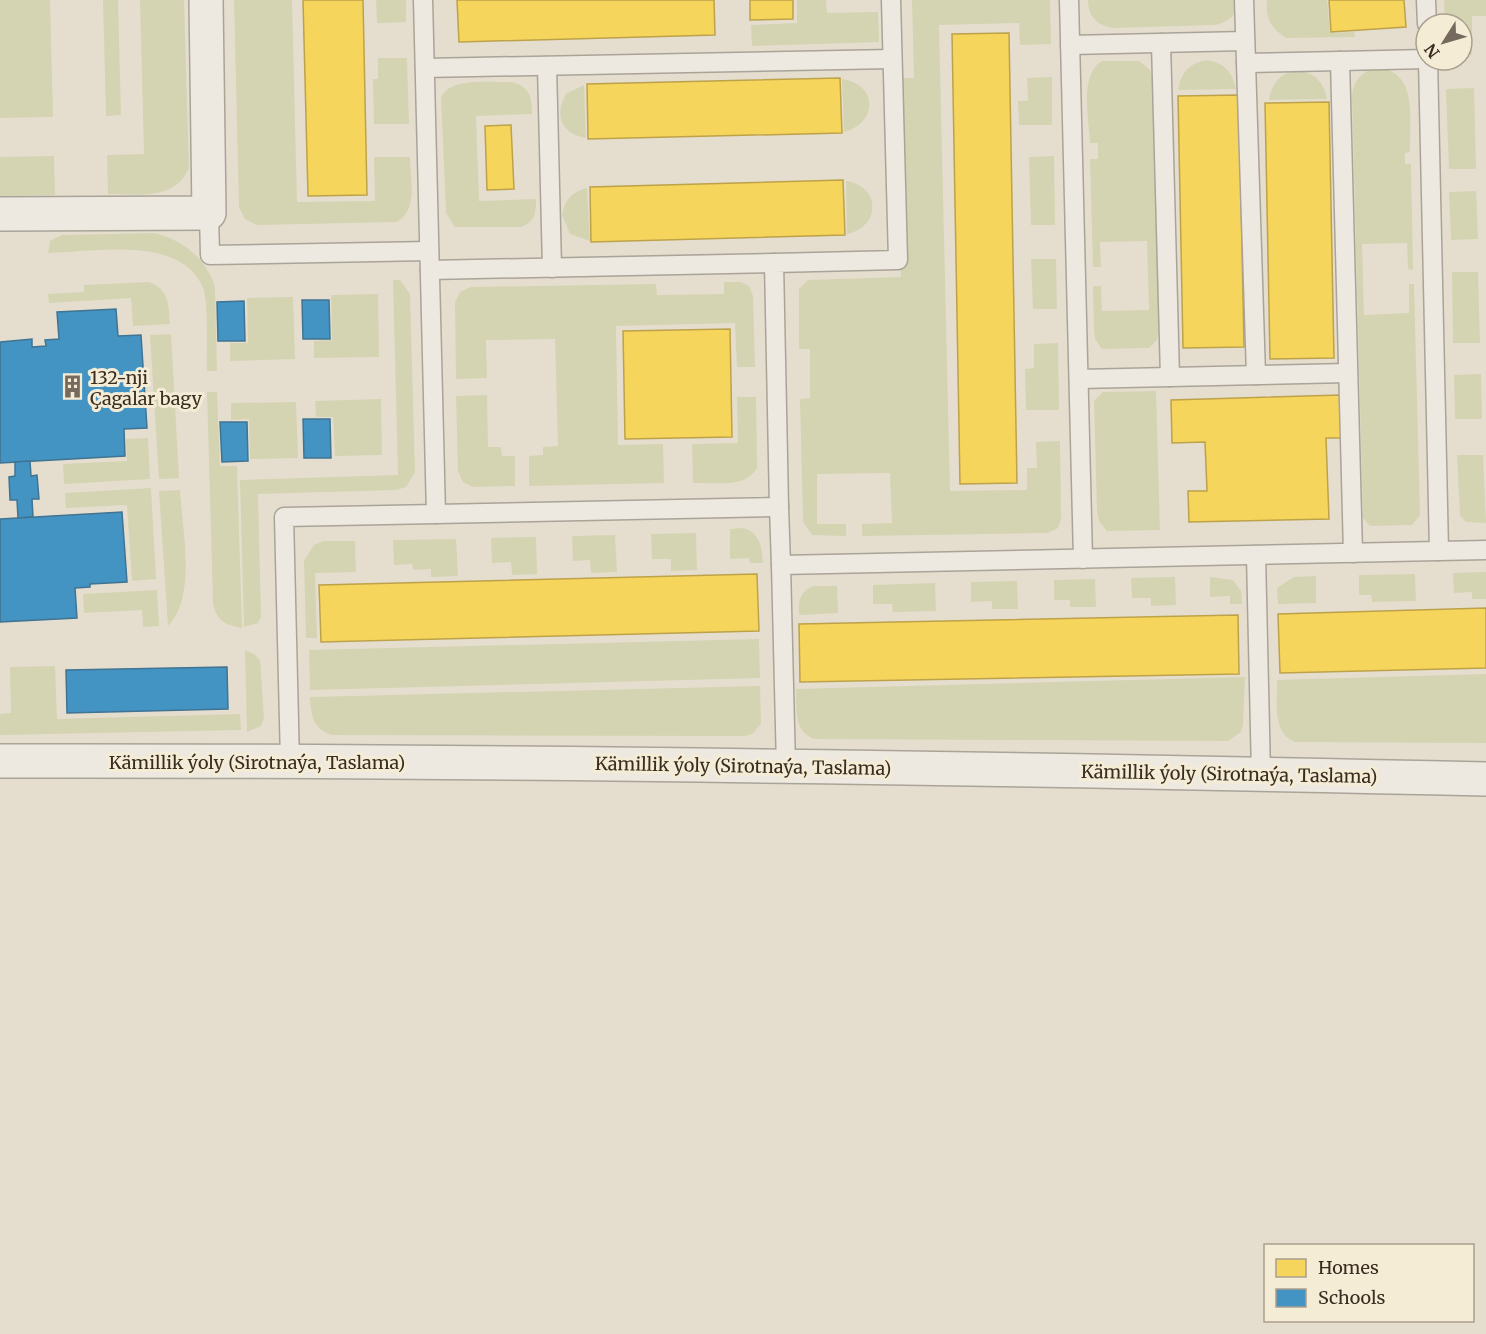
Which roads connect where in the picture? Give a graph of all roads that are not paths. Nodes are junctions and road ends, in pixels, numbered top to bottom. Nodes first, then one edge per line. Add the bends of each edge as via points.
1 (206, 0) edge
2 (423, 0) edge
3 (891, 0) edge
4 (1069, 0) edge
5 (1244, 0) edge
6 (1245, 41) junction
7 (1161, 43) junction
8 (1070, 45) junction
9 (892, 59) junction
10 (1414, 60) edge
11 (1341, 61) junction
12 (1246, 63) junction
13 (547, 66) junction
14 (425, 68) junction
15 (1427, 72) edge
16 (209, 213) junction
17 (0, 214) edge
18 (429, 251) junction
19 (774, 263) junction
20 (552, 268) junction
21 (430, 270) junction
22 (1348, 374) junction
23 (1256, 375) junction
24 (1170, 377) junction
25 (1079, 379) junction
26 (779, 507) junction
27 (436, 514) junction
28 (1486, 550) edge
29 (1439, 551) junction
30 (1353, 553) junction
31 (1256, 555) junction
32 (1083, 559) junction
33 (781, 565) junction
34 (0, 761) edge
35 (290, 762) junction
36 (786, 766) junction
37 (1261, 774) junction
38 (1486, 779) edge

1 - 16 street
2 - 14 lane
3 - 9 lane
4 - 8 lane
5 - 6 lane
6 - 7 lane
6 - 12 lane
7 - 8 lane
7 - 24 lane
8 - 25 lane
9 - 13 lane
9 - 19 lane via 898,261
10 - 11 lane
11 - 12 lane
11 - 22 lane
12 - 23 lane
13 - 14 lane
13 - 20 lane
14 - 18 lane
15 - 29 lane
16 - 17 street
16 - 18 lane via 210,255
18 - 21 lane
19 - 20 lane
19 - 26 lane
20 - 21 lane
21 - 27 lane
22 - 23 lane
22 - 30 lane
23 - 24 lane
24 - 25 lane
25 - 32 lane
26 - 27 lane
26 - 33 lane
27 - 35 lane via 284,517
28 - 29 lane
29 - 30 lane
30 - 31 lane
31 - 32 lane
31 - 37 lane
32 - 33 lane
33 - 36 lane
34 - 35 street, Kämillik ýoly (Sirotnaýa, Taslama)
35 - 36 street, Kämillik ýoly (Sirotnaýa, Taslama)
36 - 37 street, Kämillik ýoly (Sirotnaýa, Taslama)
37 - 38 street, Kämillik ýoly (Sirotnaýa, Taslama)

